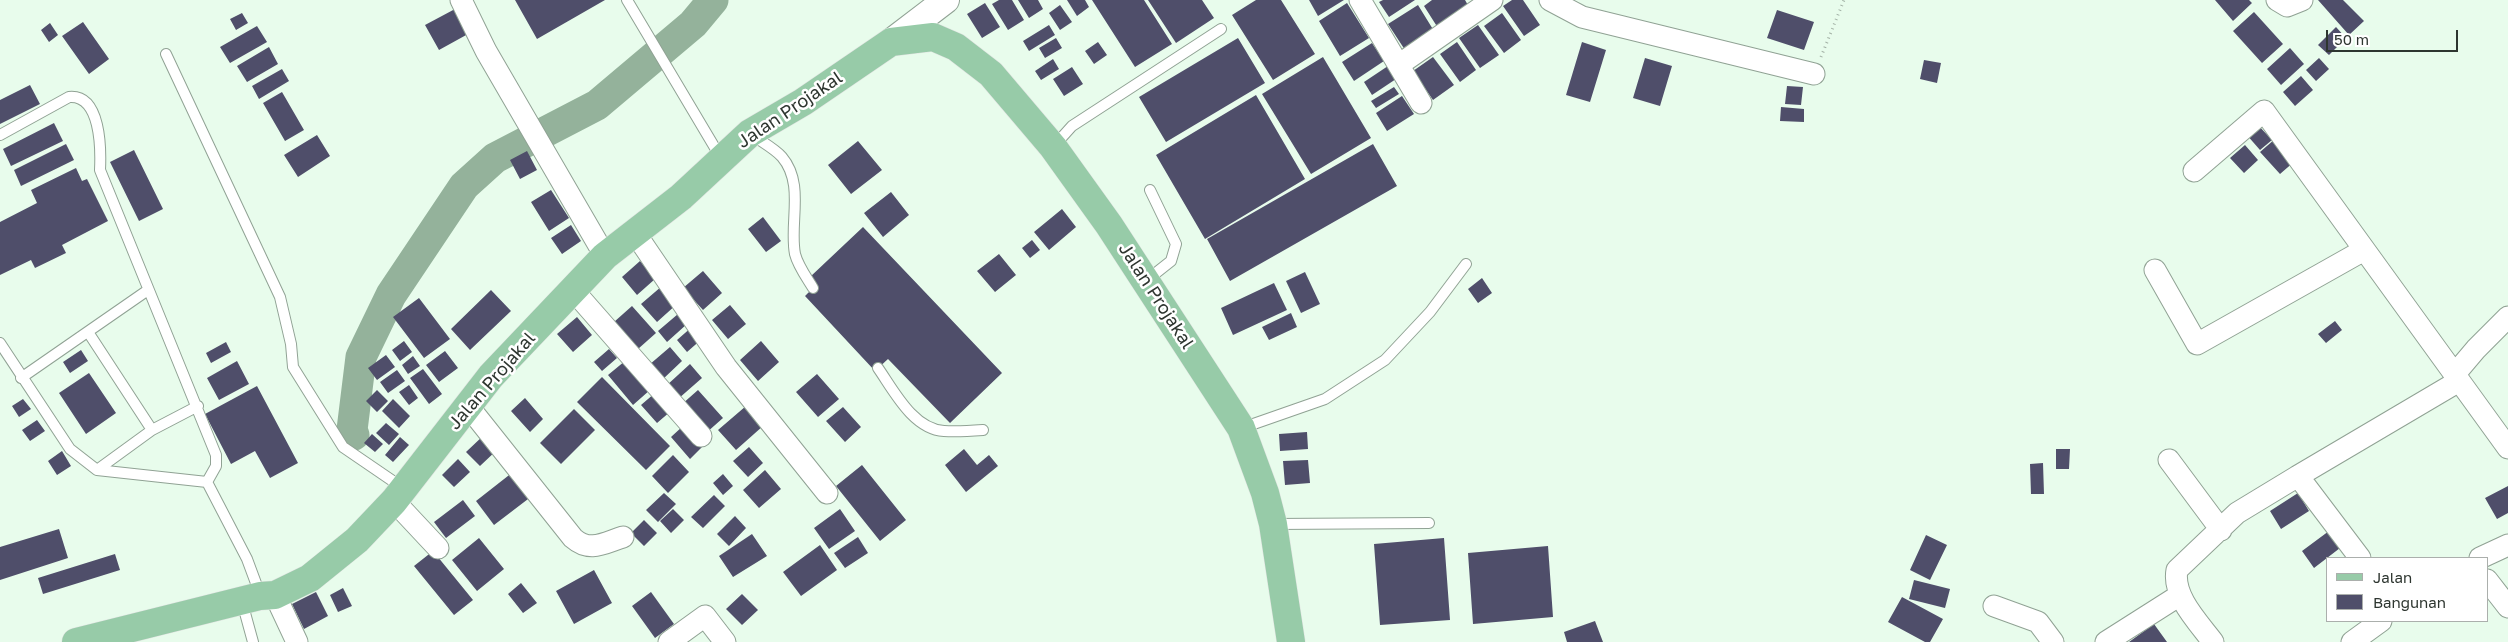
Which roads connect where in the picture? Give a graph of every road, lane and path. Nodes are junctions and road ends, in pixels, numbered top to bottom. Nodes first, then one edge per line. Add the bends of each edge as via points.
1 (460, 0) edge
2 (627, 0) edge
3 (946, 0) edge
4 (1360, 0) edge
5 (1550, 0) edge
6 (1844, 0) edge
7 (2277, 0) edge
8 (2302, 0) edge
9 (1481, 3) edge
10 (1221, 29) dead end
11 (891, 42) junction
12 (166, 54) dead end
13 (1400, 64) junction
14 (1814, 74) joint
15 (1421, 103) dead end
16 (0, 134) edge
17 (750, 134) junction
18 (1053, 147) junction
19 (722, 159) junction
20 (2194, 171) dead end
21 (1150, 190) dead end
22 (635, 233) junction
23 (2364, 250) junction
24 (605, 256) junction
25 (1466, 264) dead end
26 (2155, 270) dead end
27 (1146, 280) junction
28 (813, 288) dead end
29 (148, 290) junction
30 (573, 290) junction
31 (2508, 317) edge
32 (88, 332) junction
33 (0, 343) edge
34 (878, 368) dead end
35 (21, 378) junction
36 (2457, 378) junction
37 (198, 406) junction
38 (468, 406) junction
39 (1241, 428) junction
40 (152, 430) junction
41 (983, 430) dead end
42 (701, 436) dead end
43 (2506, 442) edge
44 (2169, 460) dead end
45 (98, 470) junction
46 (2298, 476) junction
47 (207, 482) junction
48 (827, 493) dead end
49 (399, 494) junction
50 (1429, 523) dead end
51 (1273, 524) junction
52 (2221, 530) junction
53 (623, 537) dead end
54 (2508, 545) edge
55 (438, 548) dead end
56 (2359, 557) edge
57 (2482, 557) edge
58 (2488, 581) edge
59 (2180, 595) junction
60 (259, 598) junction
61 (1994, 606) dead end
62 (2508, 607) edge
63 (2380, 622) edge
64 (76, 642) edge
65 (253, 642) edge
66 (297, 642) edge
67 (669, 642) edge
68 (725, 642) edge
69 (1291, 642) edge
70 (2053, 642) edge
71 (2106, 642) edge
72 (2213, 642) edge
73 (2352, 642) edge

1 - 24 street via 486,51
2 - 19 lane
3 - 11 street
4 - 13 street
5 - 14 street via 1582,17
6 - 14 path
7 - 8 street via 2287,6
9 - 13 street
10 - 18 lane via 1072,126
11 - 17 main road, Jalan Projakal
11 - 18 main road, Jalan Projakal via 933,37 956,47 991,74
12 - 49 lane via 280,297 293,367 343,447 363,460
13 - 15 street
16 - 29 lane via 69,96 84,99 101,139 100,170
17 - 19 main road, Jalan Projakal
17 - 28 lane via 782,158 791,175 795,187 795,256
18 - 27 main road, Jalan Projakal
19 - 22 main road, Jalan Projakal
20 - 23 street via 2264,111
21 - 27 lane via 1176,244 1171,261
22 - 24 main road, Jalan Projakal
22 - 48 street via 726,367
23 - 26 street via 2197,344
23 - 36 street
24 - 30 main road, Jalan Projakal
25 - 39 lane via 1430,312 1385,360 1325,399
27 - 39 main road, Jalan Projakal
29 - 32 lane
29 - 37 lane
30 - 38 main road, Jalan Projakal via 491,376
30 - 42 street
31 - 36 street via 2476,349
32 - 35 lane
32 - 40 lane
33 - 35 lane
34 - 41 lane via 914,417 926,426 942,432
35 - 45 lane via 70,449
36 - 43 street
36 - 46 street
37 - 40 lane
37 - 47 lane via 216,455 216,466
38 - 49 main road, Jalan Projakal
38 - 53 street via 582,546 595,546
39 - 51 main road, Jalan Projakal
40 - 45 lane
44 - 52 street
45 - 47 lane
46 - 52 street via 2237,513
46 - 56 street
47 - 60 lane via 247,559
49 - 55 street
49 - 60 main road, Jalan Projakal via 357,540 310,578
50 - 51 lane
51 - 69 main road, Jalan Projakal
52 - 59 street via 2176,570
54 - 57 street
58 - 62 street
59 - 71 street
59 - 72 street
60 - 64 main road, Jalan Projakal
60 - 65 lane
60 - 66 street
61 - 70 street via 2038,622
63 - 73 street
67 - 68 street via 705,616

